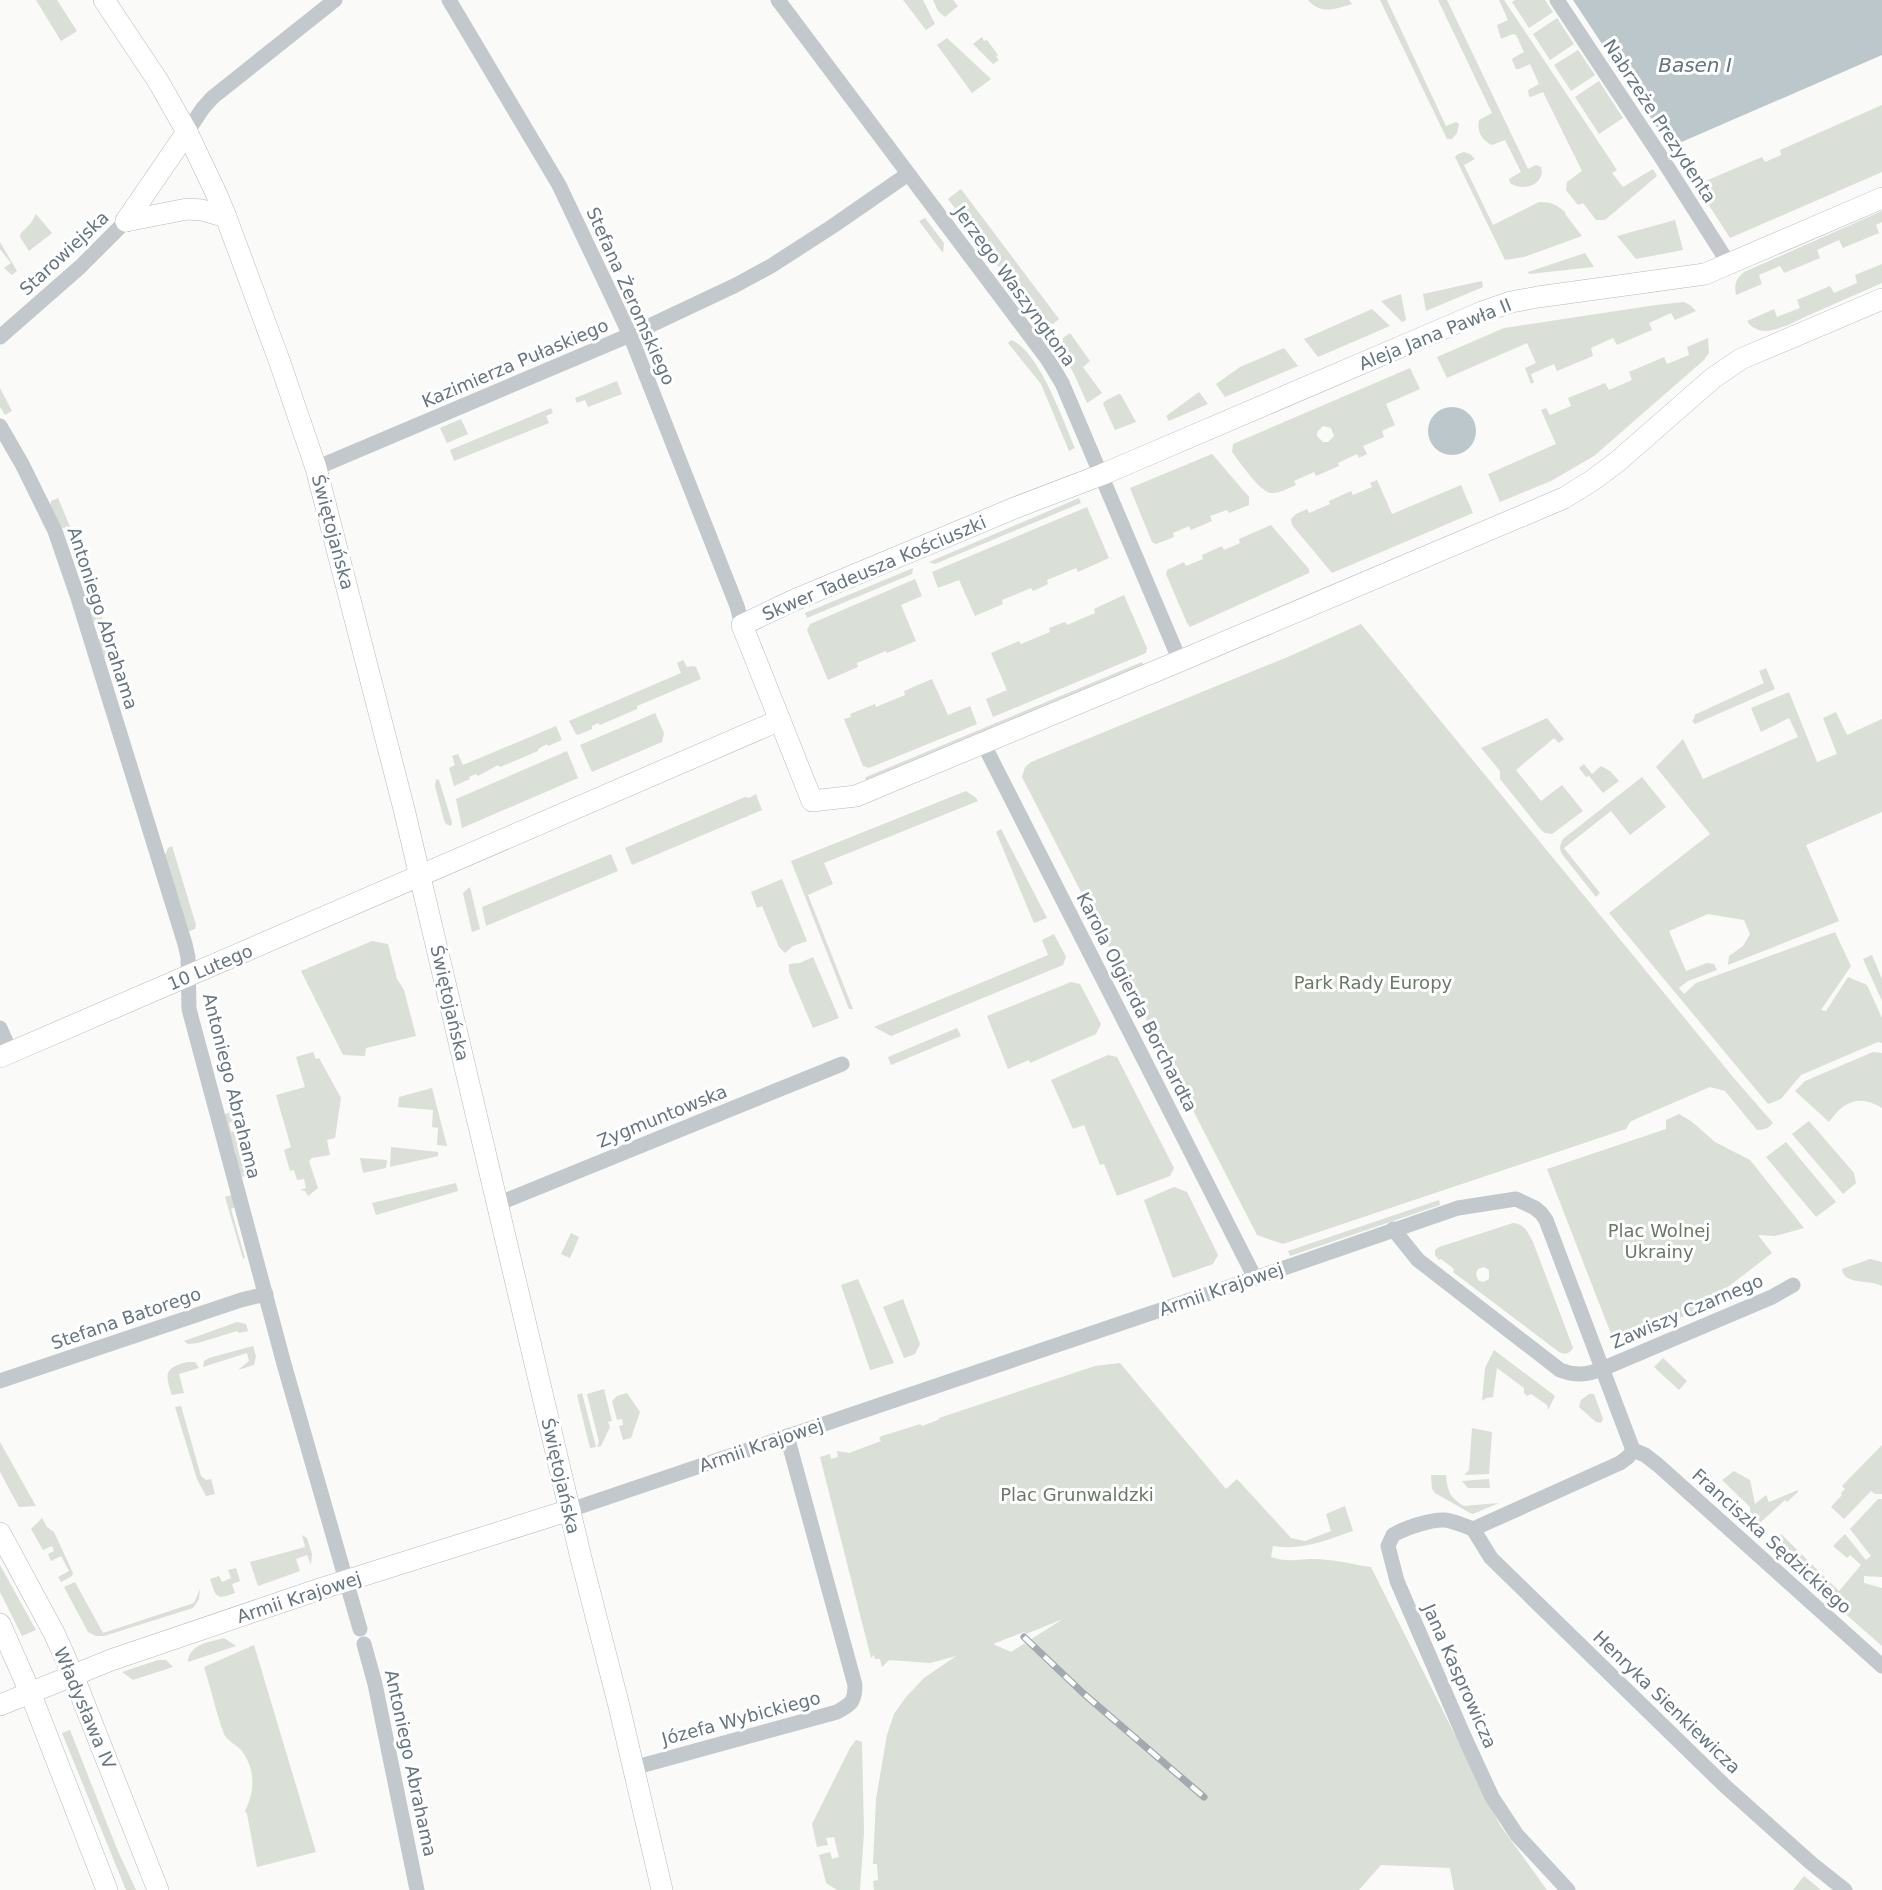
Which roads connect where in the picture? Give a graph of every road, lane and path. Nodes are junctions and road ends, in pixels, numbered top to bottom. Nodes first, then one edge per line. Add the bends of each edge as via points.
1 (104, 0) edge
2 (334, 0) edge
3 (449, 0) edge
4 (778, 0) edge
5 (1557, 0) edge
6 (187, 132) junction
7 (909, 174) junction
8 (1882, 198) edge
9 (226, 217) junction
10 (126, 221) junction
11 (1729, 264) junction
12 (1882, 299) edge
13 (630, 335) junction
14 (0, 337) edge
15 (0, 426) edge
16 (316, 468) junction
17 (1101, 475) junction
18 (742, 625) junction
19 (1180, 661) junction
20 (780, 720) junction
21 (983, 743) junction
22 (419, 876) junction
23 (188, 976) junction
24 (0, 1028) edge
25 (6, 1055) edge
26 (842, 1064) dead end
27 (1525, 1202) joint
28 (497, 1204) junction
29 (1393, 1229) junction
30 (1255, 1278) junction
31 (1793, 1286) dead end
32 (266, 1294) junction
33 (1602, 1369) junction
34 (0, 1381) edge
35 (787, 1436) junction
36 (1633, 1450) junction
37 (570, 1510) junction
38 (1473, 1529) junction
39 (0, 1533) edge
40 (346, 1582) junction
41 (0, 1624) edge
42 (360, 1629) dead end
43 (364, 1644) dead end
44 (1882, 1666) edge
45 (73, 1675) junction
46 (30, 1692) junction
47 (0, 1705) edge
48 (633, 1768) junction
49 (107, 1890) edge
50 (158, 1890) edge
51 (417, 1890) edge
52 (662, 1890) edge
53 (1568, 1890) edge
54 (1845, 1890) edge

1 - 6 street, Świętojańska
2 - 6 street via 213,97
3 - 13 street, Stefana Żeromskiego via 559,186
4 - 7 street, Jerzego Waszyngtona
5 - 11 street, Nabrzeże Prezydenta
6 - 9 street, Świętojańska
6 - 10 street
7 - 13 street, Kazimierza Pułaskiego via 771,267
7 - 17 street, Jerzego Waszyngtona via 1048,360 1062,383
8 - 11 street, Aleja Jana Pawła II
9 - 10 street via 187,209
9 - 16 street, Świętojańska
10 - 14 street, Starowiejska
11 - 17 street, Aleja Jana Pawła II via 1705,274 1511,302
12 - 19 street via 1741,359 1713,378 1617,462 1564,498
13 - 16 street, Kazimierza Pułaskiego
13 - 18 street, Stefana Żeromskiego
15 - 23 street, Antoniego Abrahama via 55,531 78,598 185,944
16 - 22 street, Świętojańska
17 - 18 street, Skwer Tadeusza Kościuszki
17 - 19 street, Jerzego Waszyngtona
18 - 20 street, Skwer Tadeusza Kościuszki
19 - 21 street, Skwer Tadeusza Kościuszki
20 - 21 street, Skwer Tadeusza Kościuszki via 812,801 870,791
20 - 22 street
21 - 30 street, Karola Olgierda Borchardta
22 - 23 street, 10 Lutego
22 - 28 street, Świętojańska
23 - 25 street, 10 Lutego
23 - 32 street, Antoniego Abrahama via 189,1009
24 - 25 street
26 - 28 street, Zygmuntowska
27 - 29 street, Armii Krajowej via 1507,1199 1458,1208
27 - 33 street, Zawiszy Czarnego via 1546,1220
28 - 37 street, Świętojańska
29 - 30 street, Armii Krajowej
29 - 33 street via 1418,1260 1560,1370 1585,1375
30 - 35 street, Armii Krajowej
31 - 33 street, Zawiszy Czarnego
32 - 34 street, Stefana Batorego
32 - 40 street, Antoniego Abrahama
33 - 36 street
35 - 37 street, Armii Krajowej
35 - 48 street, Józefa Wybickiego via 855,1696 837,1712
36 - 38 street via 1620,1462
36 - 44 street, Franciszka Sędzickiego via 1658,1465
37 - 40 street, Armii Krajowej
37 - 48 street, Świętojańska
38 - 53 street, Jana Kasprowicza via 1445,1520 1411,1527 1393,1535 1389,1554 1492,1797 1517,1835
38 - 54 street, Henryka Sienkiewicza via 1491,1558 1708,1769
39 - 45 street, Władysława IV
40 - 42 street, Antoniego Abrahama
40 - 45 street, Armii Krajowej
41 - 46 street
43 - 51 street, Antoniego Abrahama
45 - 46 street, Armii Krajowej
45 - 50 street, Władysława IV
46 - 47 street, Armii Krajowej
46 - 49 street
48 - 52 street, Świętojańska

